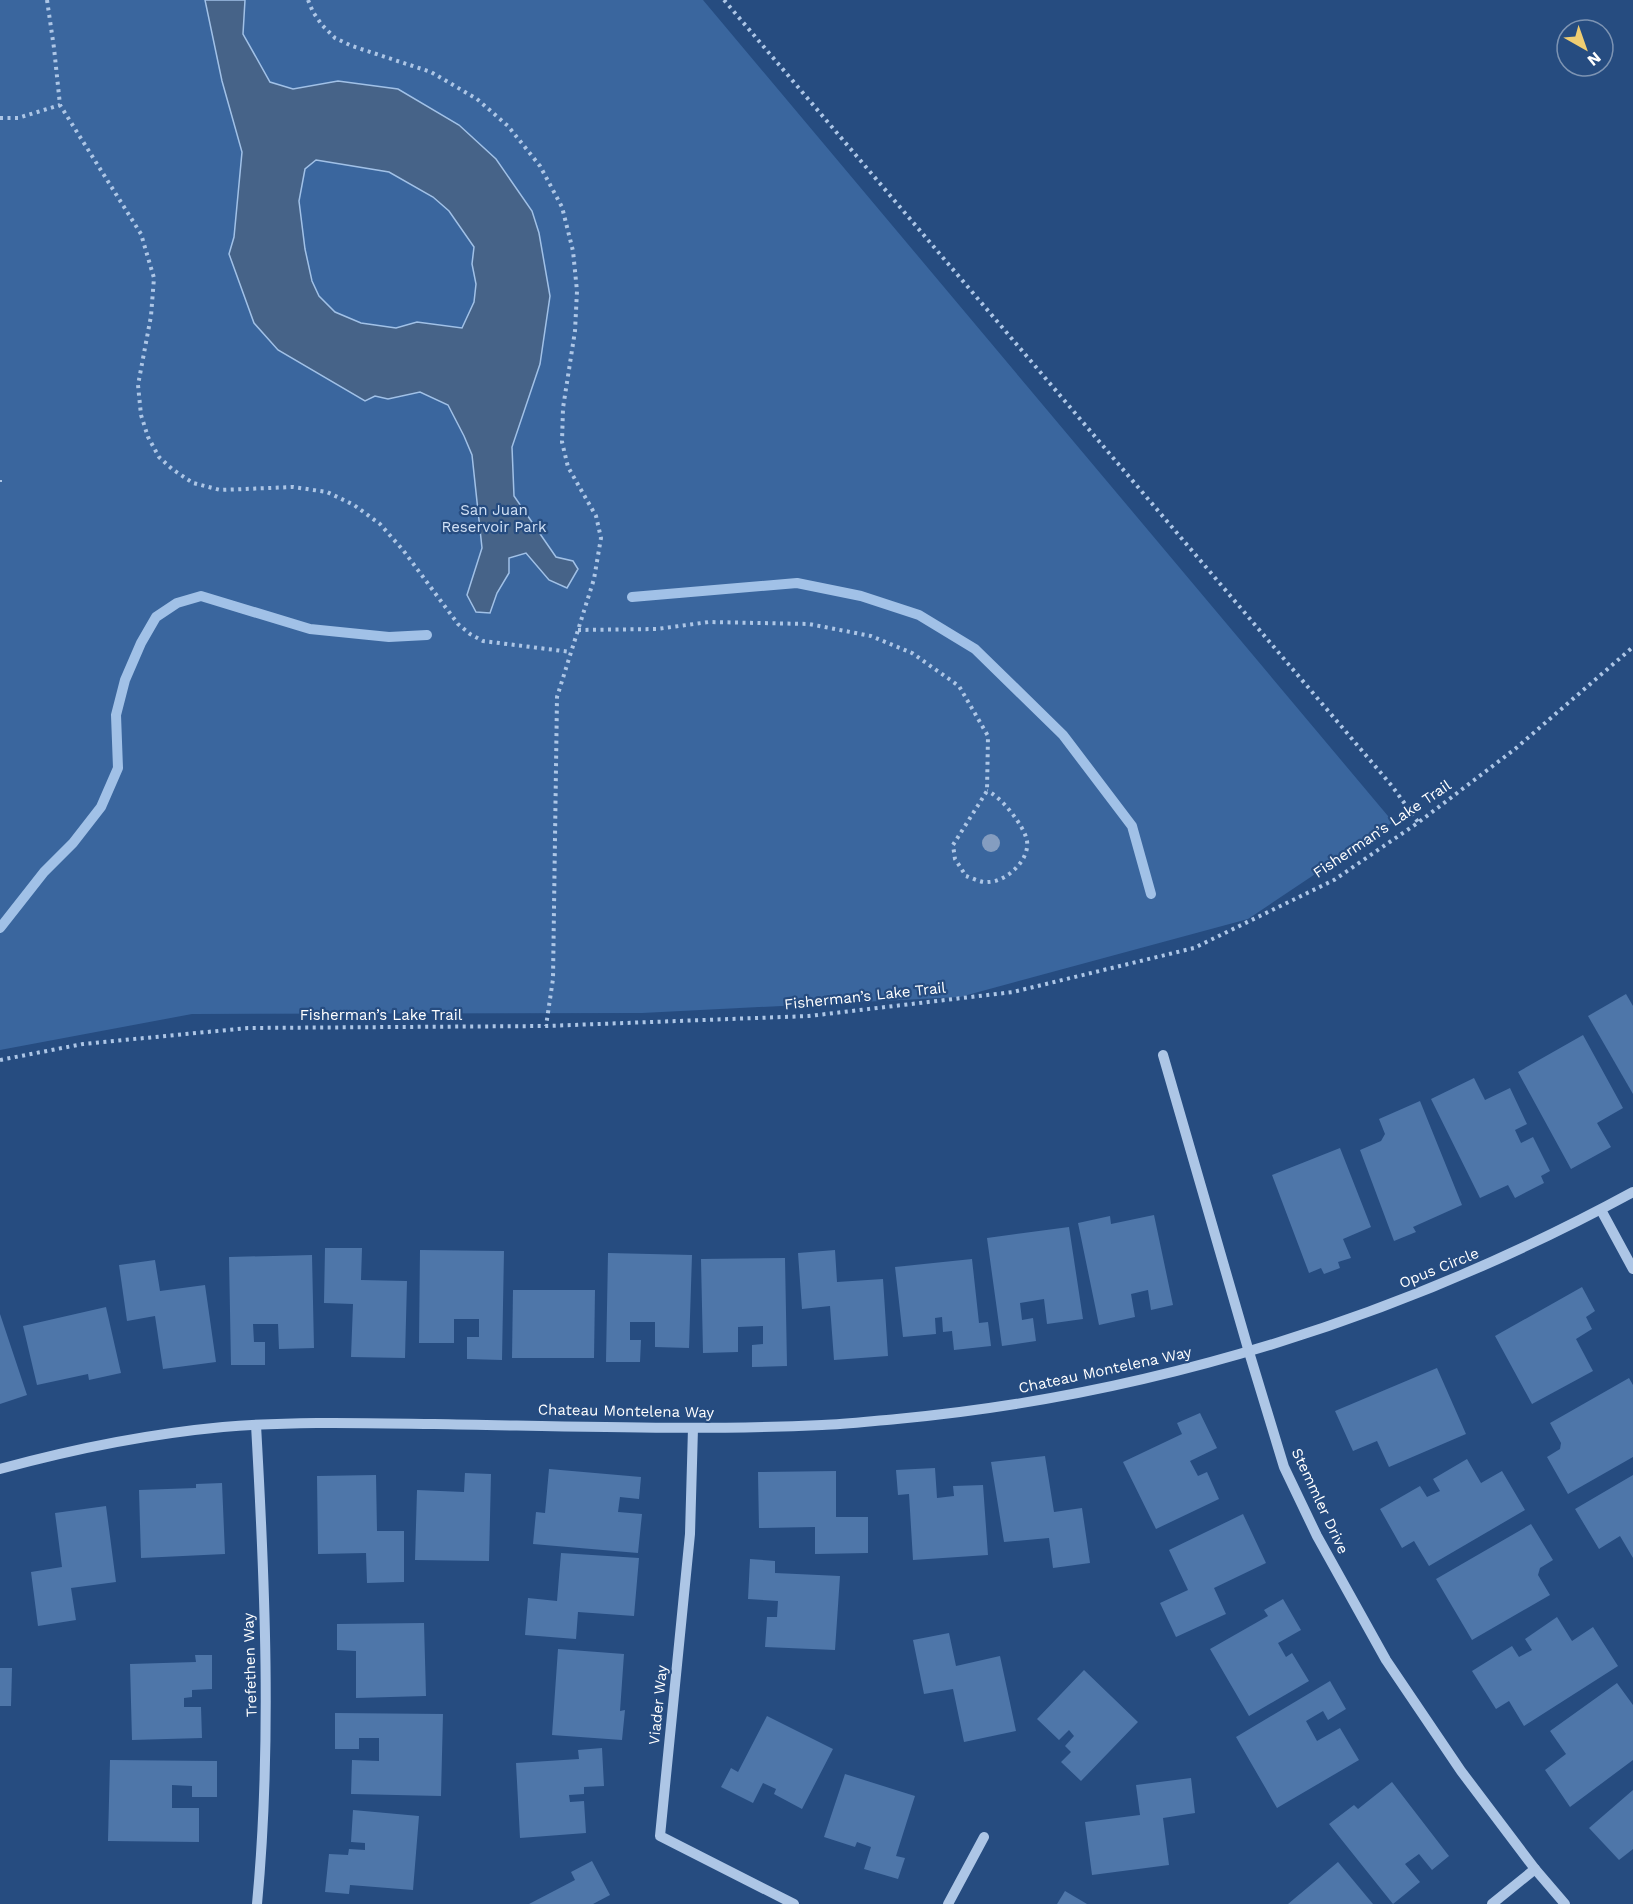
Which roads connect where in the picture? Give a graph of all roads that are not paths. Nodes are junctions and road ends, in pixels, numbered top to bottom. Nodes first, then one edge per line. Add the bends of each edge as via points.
1 (1163, 1056) dead end
2 (1633, 1192) edge
3 (1601, 1210) junction
4 (1633, 1269) edge
5 (1249, 1352) junction
6 (256, 1425) junction
7 (693, 1428) junction
8 (0, 1469) edge
9 (984, 1837) dead end
10 (1535, 1869) junction
11 (256, 1904) edge
12 (794, 1904) edge
13 (948, 1904) edge
14 (1492, 1904) edge
15 (1565, 1904) edge

1 - 5 street, Stemmler Drive
2 - 3 street, Opus Circle
3 - 4 street
3 - 5 street, Opus Circle via 1491,1263 1370,1312
5 - 7 street, Chateau Montelena Way via 1085,1393 956,1413 824,1425
5 - 10 street, Stemmler Drive via 1284,1467 1322,1546 1386,1660 1461,1771
6 - 7 street, Chateau Montelena Way
6 - 8 street, Chateau Montelena Way via 133,1439
6 - 11 street, Trefethen Way via 267,1734 263,1843
7 - 12 street, Viader Way via 690,1534 660,1836
9 - 13 street
10 - 14 street
10 - 15 street, Stemmler Drive

